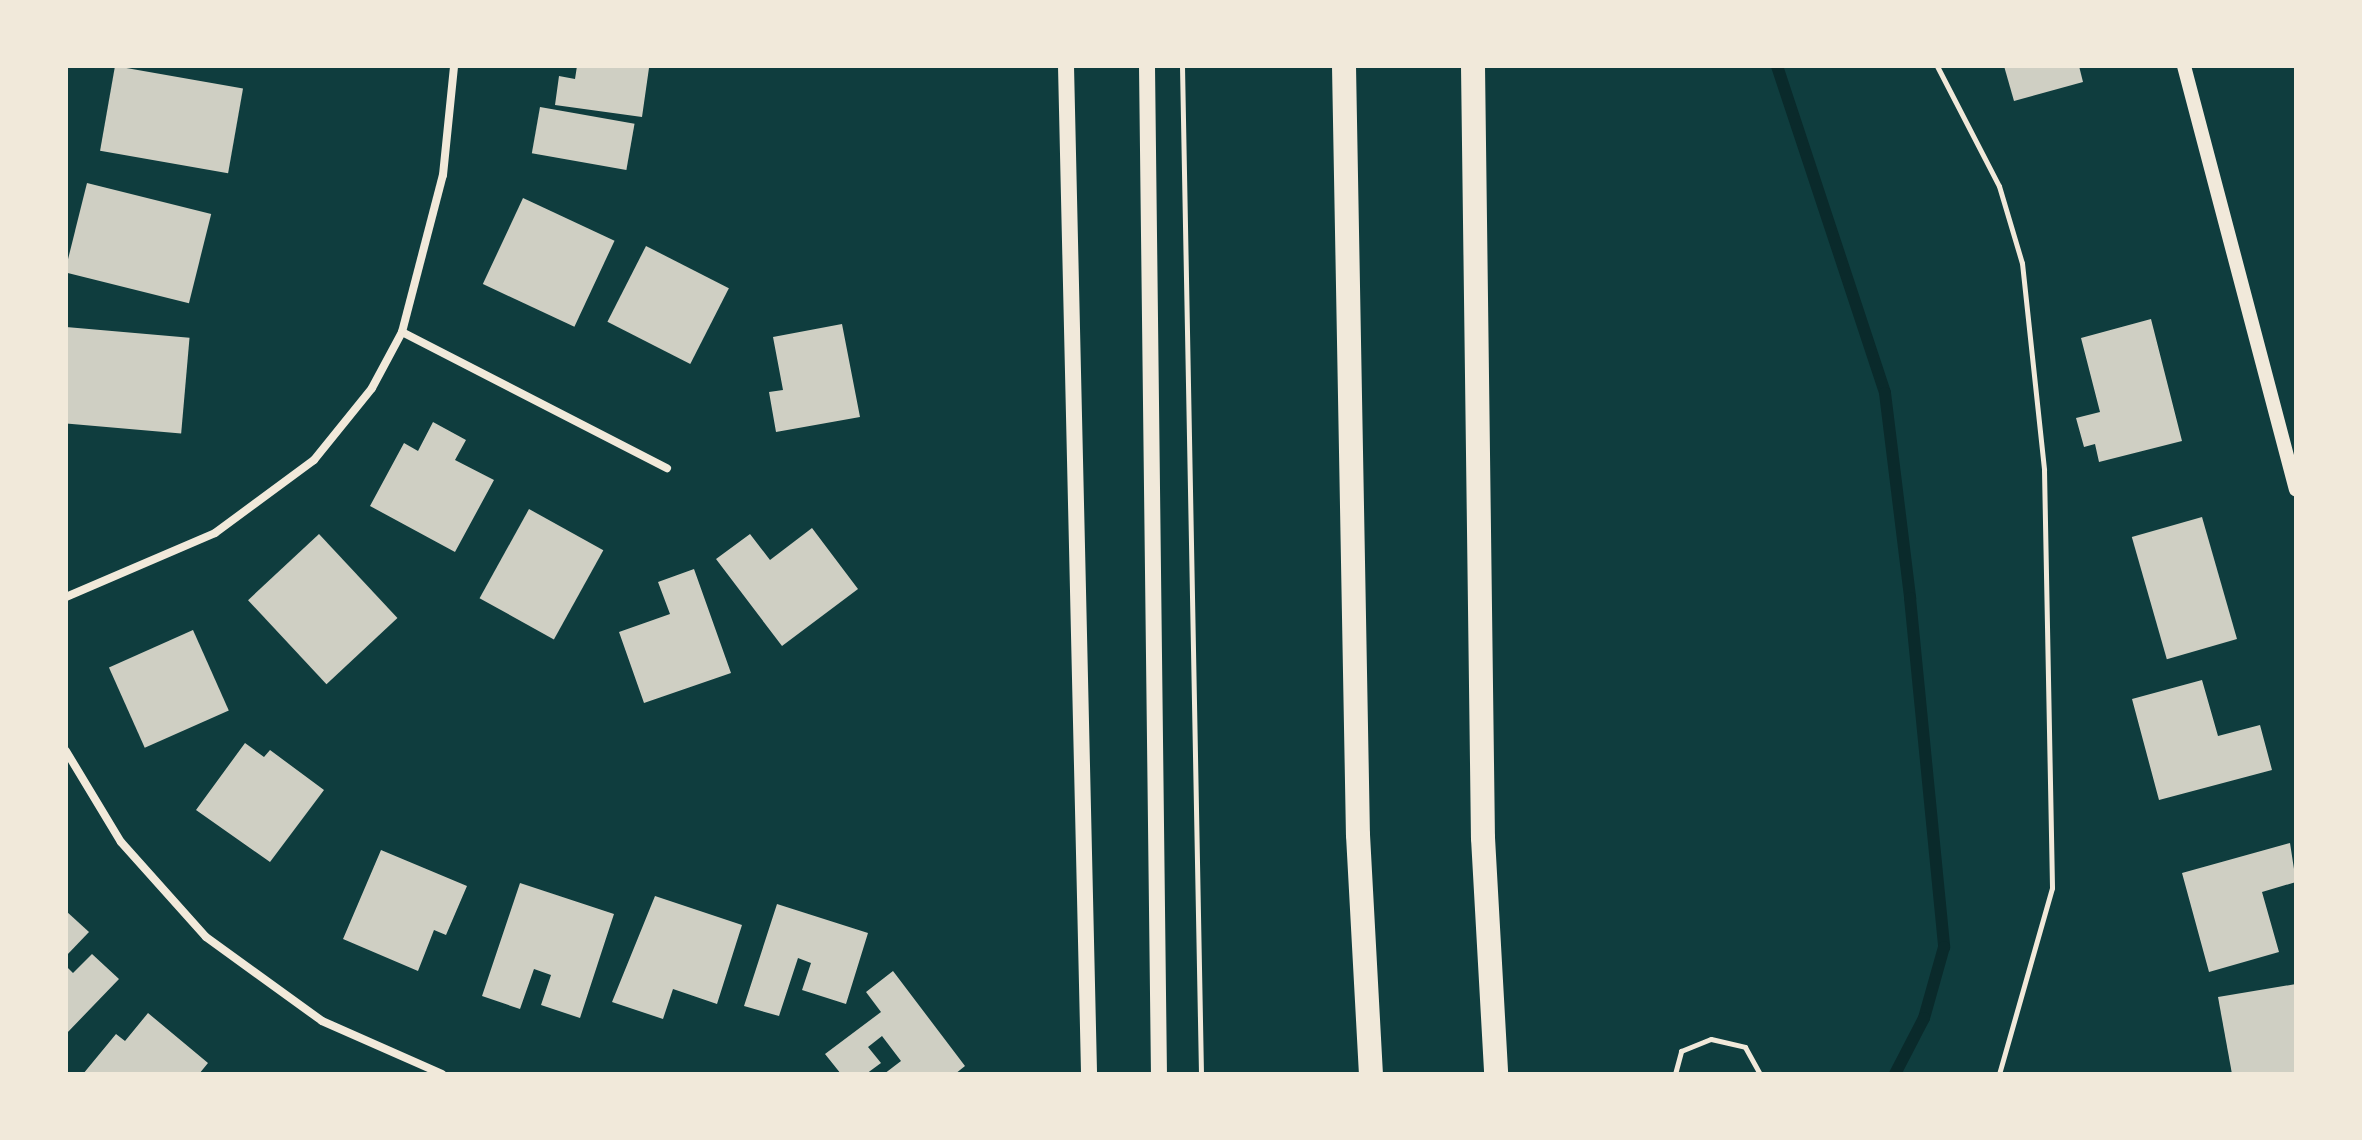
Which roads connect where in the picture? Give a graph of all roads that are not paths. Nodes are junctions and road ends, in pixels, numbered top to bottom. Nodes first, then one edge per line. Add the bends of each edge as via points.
1 (454, 66) edge
2 (1066, 66) edge
3 (1147, 66) edge
4 (1344, 66) edge
5 (1473, 66) edge
6 (2184, 66) edge
7 (402, 332) junction
8 (667, 468) dead end
9 (2296, 489) edge
10 (66, 597) edge
11 (66, 751) edge
12 (442, 1074) edge
13 (1089, 1074) edge
14 (1159, 1074) edge
15 (1371, 1074) edge
16 (1496, 1074) edge

1 - 7 street via 443,175
2 - 13 main road
3 - 14 main road
4 - 15 highway via 1358,835
5 - 16 highway via 1482,806
6 - 9 street
7 - 8 street
7 - 10 street via 372,388 314,460 215,533
11 - 12 street via 121,842 206,937 322,1021

